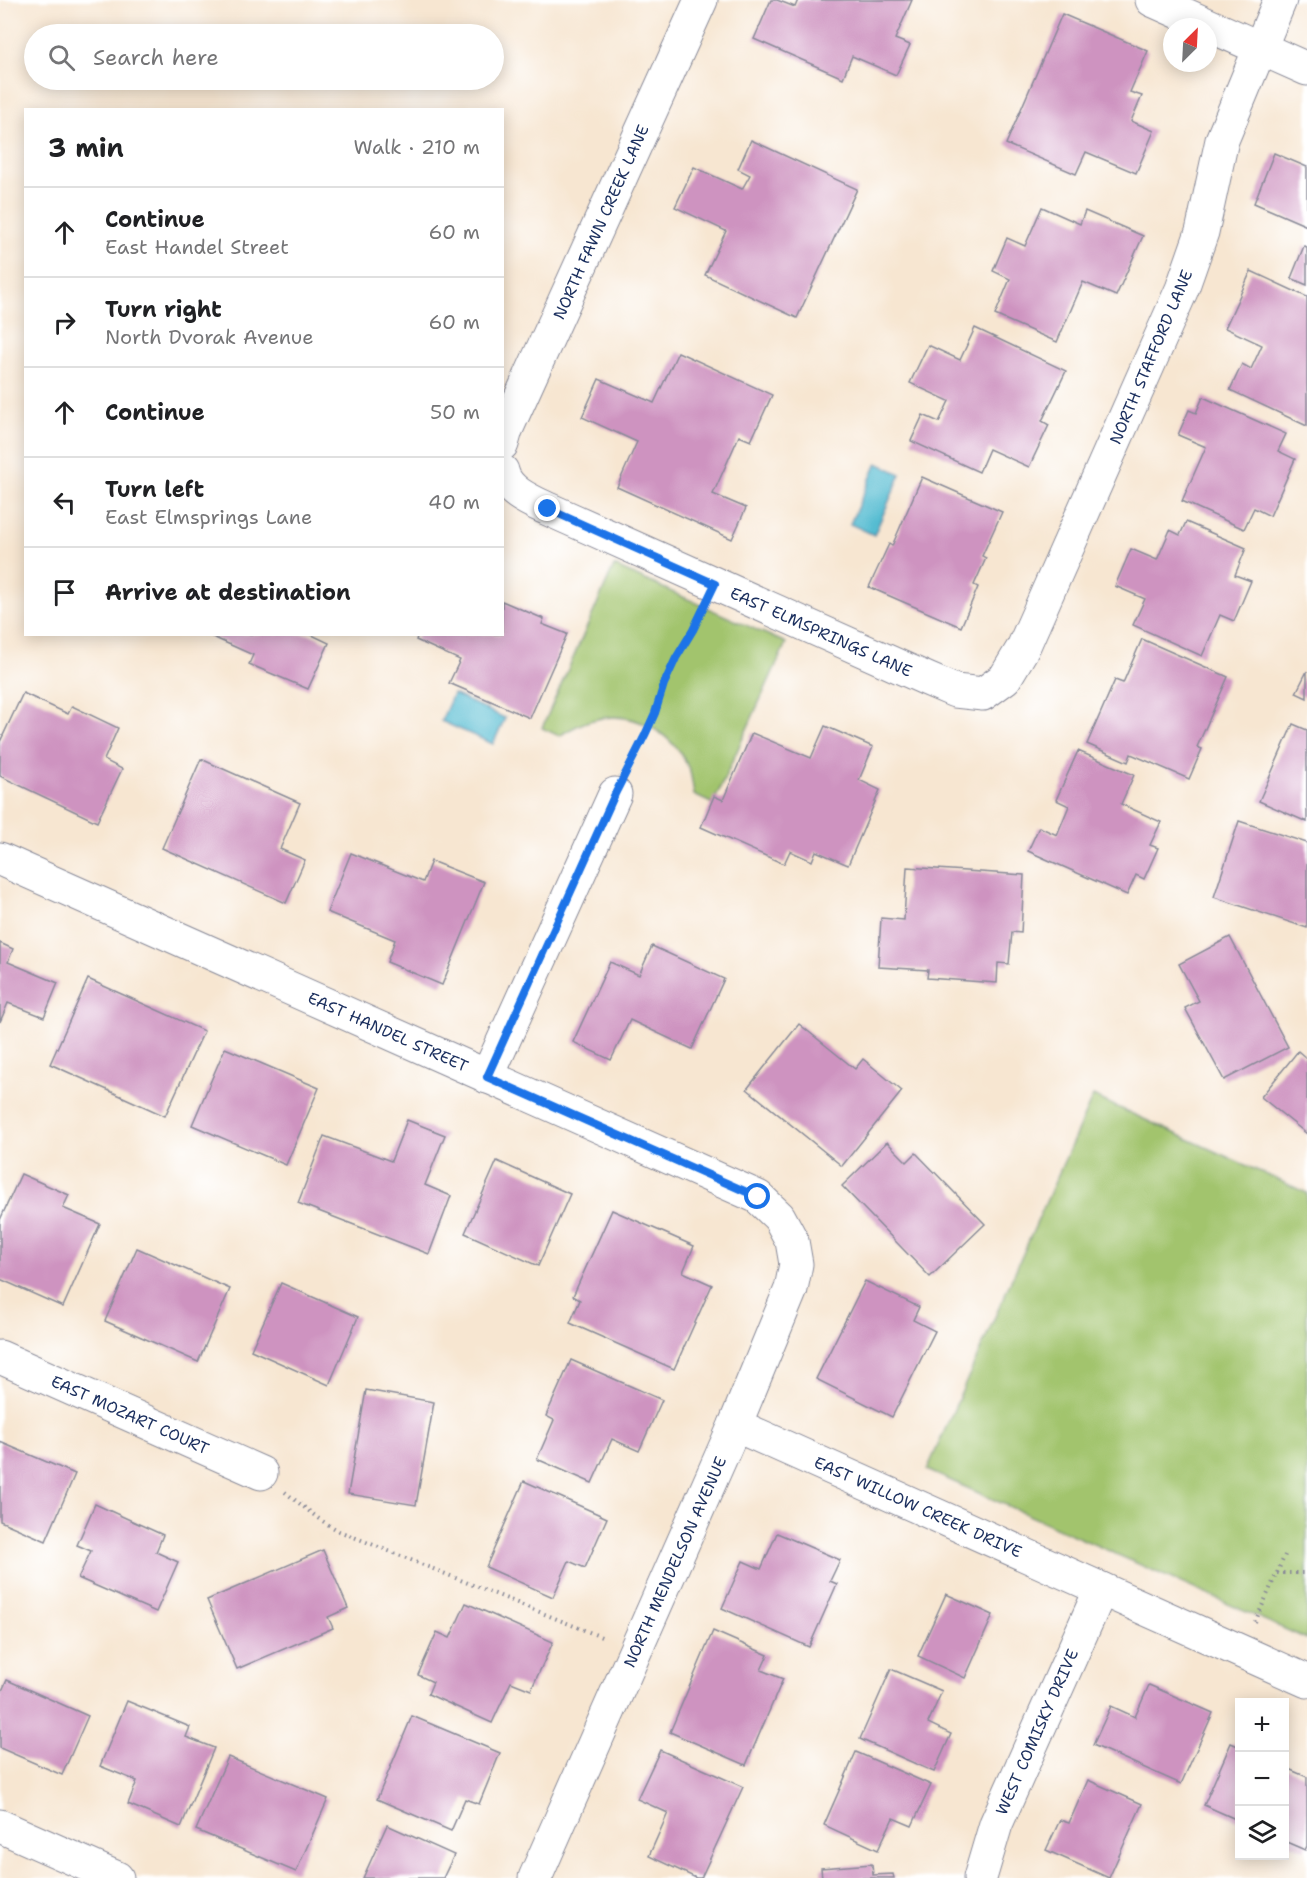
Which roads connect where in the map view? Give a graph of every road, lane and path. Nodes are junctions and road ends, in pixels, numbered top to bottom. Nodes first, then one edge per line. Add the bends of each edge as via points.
1 (700, 0) edge
2 (1152, 0) edge
3 (1280, 0) edge
4 (1259, 47) junction
5 (1307, 69) edge
6 (504, 438) edge
7 (504, 475) edge
8 (715, 584) junction
9 (984, 694) joint
10 (615, 794) joint
11 (0, 859) edge
12 (487, 1077) junction
13 (792, 1240) joint
14 (0, 1357) edge
15 (735, 1425) junction
16 (261, 1473) joint
17 (1285, 1556) dead end
18 (1277, 1572) junction
19 (1307, 1573) edge
20 (1101, 1589) junction
21 (1254, 1623) dead end
22 (636, 1650) junction
23 (1307, 1681) edge
24 (0, 1826) edge
25 (100, 1874) edge
26 (534, 1878) edge
27 (980, 1878) edge

1 - 6 street, NORTH FAWN CREEK LANE
2 - 4 street
3 - 4 street, NORTH STAFFORD LANE
4 - 5 street
4 - 9 street, NORTH STAFFORD LANE via 1222,140 1202,232 1182,289 1023,648 1005,678
7 - 8 street, EAST ELMSPRINGS LANE via 521,496
8 - 9 street, EAST ELMSPRINGS LANE via 927,680 955,691
8 - 10 path via 676,658 655,713
10 - 12 street
11 - 12 street, EAST HANDEL STREET
12 - 13 street, EAST HANDEL STREET via 758,1197 779,1217
13 - 15 street, NORTH MENDELSON AVENUE via 796,1264 791,1289
14 - 16 street, EAST MOZART COURT
15 - 20 street, EAST WILLOW CREEK DRIVE
15 - 22 street, NORTH MENDELSON AVENUE
16 - 22 path via 339,1531
17 - 18 path
18 - 19 path
18 - 21 path
20 - 23 street, EAST WILLOW CREEK DRIVE
20 - 27 street, WEST COMISKY DRIVE via 996,1824
22 - 26 street, NORTH MENDELSON AVENUE
24 - 25 street

